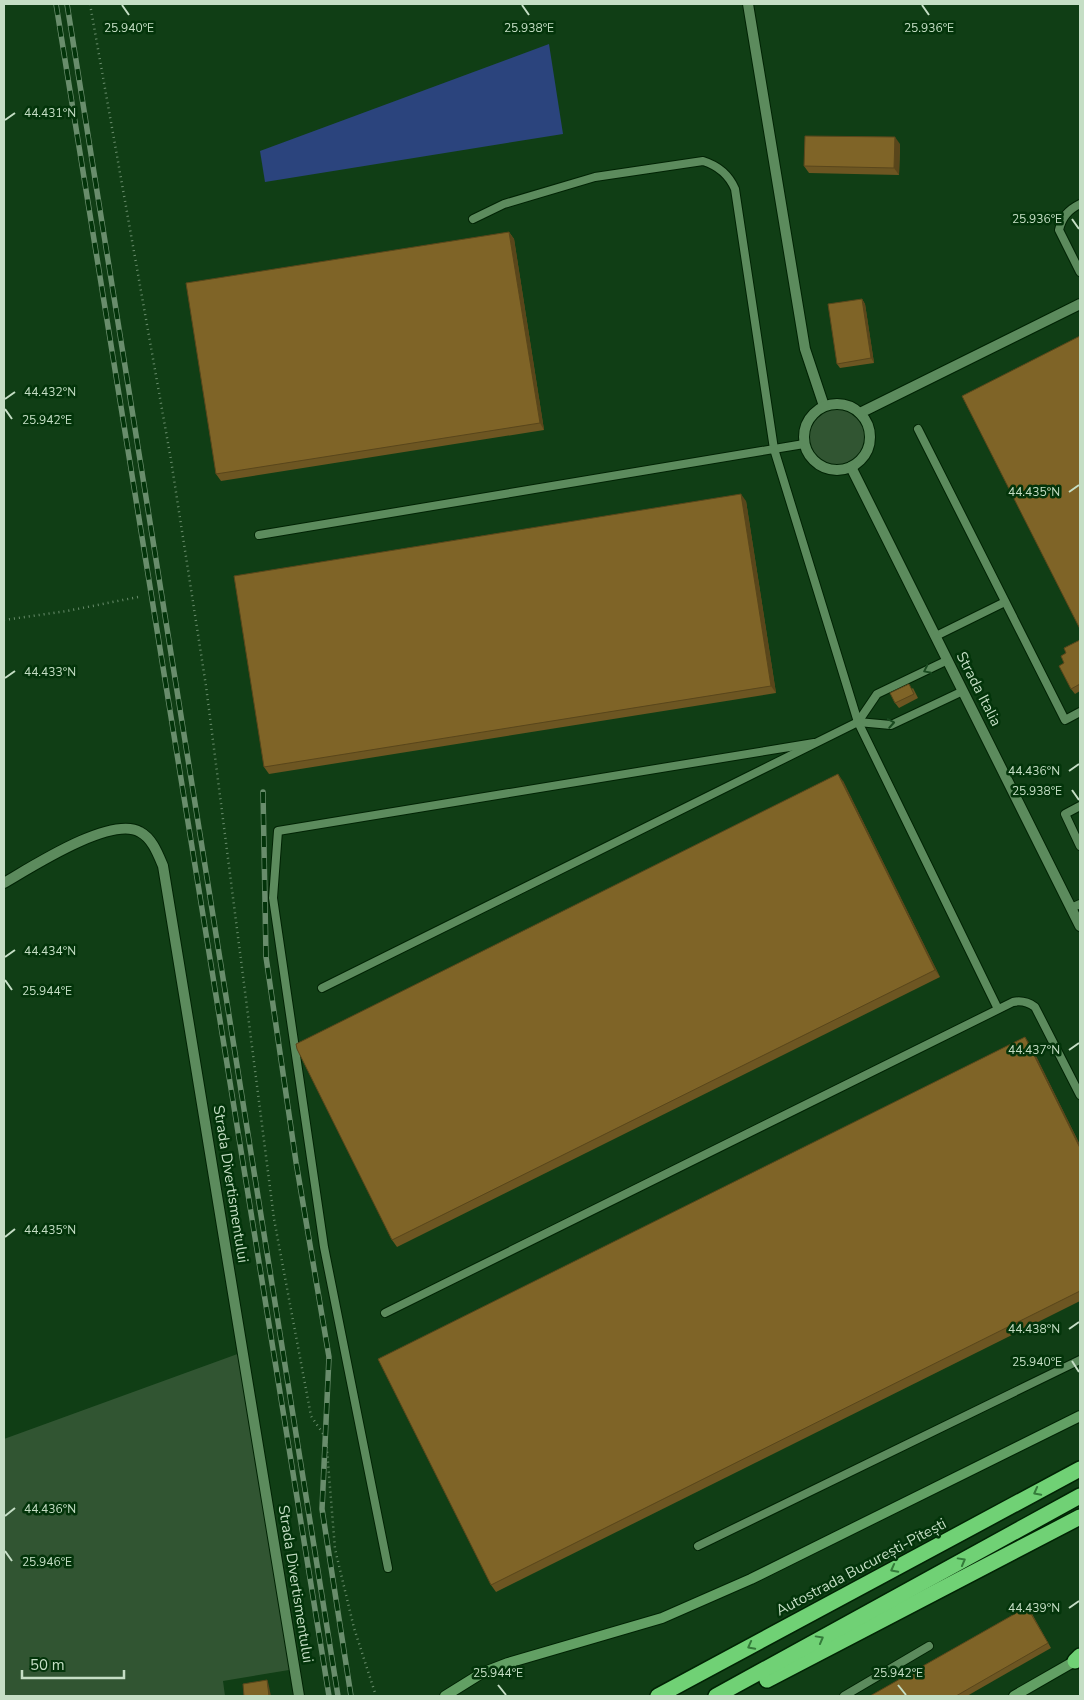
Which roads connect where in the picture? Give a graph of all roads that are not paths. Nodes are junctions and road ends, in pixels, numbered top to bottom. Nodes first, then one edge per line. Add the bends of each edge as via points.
1 (748, 4) edge
2 (1080, 204) edge
3 (474, 220) dead end
4 (1080, 272) edge
5 (1080, 304) edge
6 (824, 406) junction
7 (860, 413) junction
8 (918, 429) dead end
9 (804, 444) junction
10 (774, 449) junction
11 (851, 467) junction
12 (259, 535) dead end
13 (1005, 602) junction
14 (936, 636) junction
15 (948, 660) junction
16 (963, 691) junction
17 (1080, 712) edge
18 (858, 722) junction
19 (814, 744) junction
20 (1080, 806) edge
21 (1080, 846) edge
22 (4, 883) edge
23 (1076, 906) edge
24 (1080, 926) edge
25 (322, 988) dead end
26 (998, 1009) junction
27 (1080, 1095) edge
28 (385, 1314) dead end
29 (1080, 1360) edge
30 (1080, 1416) edge
31 (1080, 1469) edge
32 (1080, 1496) edge
33 (1080, 1517) edge
34 (698, 1546) dead end
35 (388, 1568) dead end
36 (929, 1646) dead end
37 (1078, 1658) edge
38 (299, 1696) edge
39 (445, 1696) edge
40 (658, 1696) edge
41 (716, 1696) edge
42 (735, 1696) edge
43 (844, 1696) edge
44 (1014, 1696) edge

1 - 6 street via 805,349
2 - 4 lane via 1062,219 1059,230
3 - 10 lane via 504,204 595,177 703,161 720,168 735,189
5 - 7 street
6 - 7 street via 843,404
6 - 9 street via 809,417 803,435
7 - 11 street via 869,428 869,446 865,455
8 - 13 lane
9 - 10 lane
9 - 11 street via 808,454 822,467 832,470
10 - 12 lane
10 - 18 lane
11 - 14 street, Strada Italia
13 - 14 lane
13 - 17 lane via 1065,720
14 - 15 street, Strada Italia
15 - 16 street, Strada Italia
15 -> 18 lane via 876,694
18 -> 16 lane via 891,725
16 - 23 street, Strada Italia
18 - 19 lane
18 - 26 lane
19 - 25 lane
19 - 35 lane via 278,831 273,898 324,1248
20 - 21 lane via 1065,814
22 - 38 street, Strada Divertismentului via 74,844 117,829 140,831 152,844 164,866
23 - 24 street, Strada Italia
26 - 27 lane via 1021,1000 1036,1007
26 - 28 lane
29 - 34 lane
30 - 39 main road via 697,1604 662,1618 508,1663 482,1673
31 -> 40 highway, Autostrada București-Pitești
41 -> 32 highway
33 - 42 highway
36 - 43 lane
37 - 44 main road

